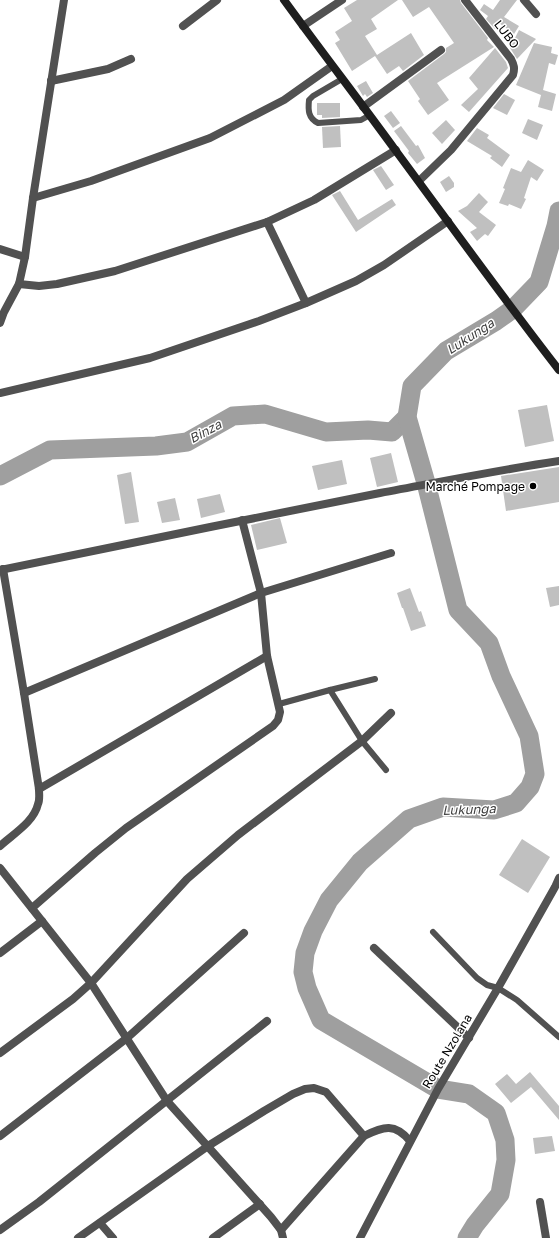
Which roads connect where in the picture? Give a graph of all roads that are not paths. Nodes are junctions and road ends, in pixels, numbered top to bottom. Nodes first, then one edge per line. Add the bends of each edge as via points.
1 (64, 0) edge
2 (218, 0) edge
3 (284, 0) edge
4 (342, 0) edge
5 (465, 0) edge
6 (524, 0) edge
7 (536, 14) dead end
8 (183, 26) dead end
9 (303, 26) junction
10 (441, 50) dead end
11 (131, 59) dead end
12 (332, 66) junction
13 (342, 79) junction
14 (51, 81) junction
15 (363, 107) junction
16 (370, 115) junction
17 (396, 150) junction
18 (419, 182) junction
19 (33, 198) junction
20 (448, 221) junction
21 (267, 222) junction
22 (0, 249) edge
23 (25, 257) junction
24 (19, 284) junction
25 (306, 303) junction
26 (0, 323) edge
27 (559, 370) edge
28 (0, 393) edge
29 (559, 461) edge
30 (242, 520) junction
31 (391, 553) dead end
32 (2, 569) edge
33 (260, 593) junction
34 (267, 656) junction
35 (375, 679) dead end
36 (330, 690) junction
37 (24, 693) junction
38 (279, 704) junction
39 (390, 713) dead end
40 (362, 741) junction
41 (386, 770) dead end
42 (39, 789) junction
43 (0, 846) edge
44 (0, 868) edge
45 (559, 878) edge
46 (32, 908) junction
47 (42, 921) junction
48 (433, 932) dead end
49 (244, 933) dead end
50 (374, 948) dead end
51 (0, 953) edge
52 (91, 983) junction
53 (498, 988) junction
54 (267, 1021) dead end
55 (559, 1037) edge
56 (128, 1038) junction
57 (469, 1038) junction
58 (0, 1053) edge
59 (167, 1101) junction
60 (0, 1136) edge
61 (364, 1136) junction
62 (410, 1141) junction
63 (208, 1146) junction
64 (540, 1202) dead end
65 (260, 1204) junction
66 (100, 1223) junction
67 (0, 1230) edge
68 (282, 1234) edge
69 (78, 1238) edge
70 (113, 1238) edge
71 (213, 1238) edge
72 (360, 1238) edge
73 (546, 1238) edge

1 - 14 street
2 - 8 street
3 - 9 street
4 - 9 street
5 - 18 street, LUBO via 514,65 513,75 451,150
6 - 7 street
9 - 12 street
10 - 15 street
11 - 14 street via 108,69
12 - 13 street
12 - 19 street via 284,100 210,138 91,181
13 - 15 street
13 - 16 lane via 309,100 308,114 311,118 318,123 361,120
14 - 19 street
15 - 16 street
16 - 17 street
17 - 18 street
17 - 21 street via 314,200
18 - 20 street
19 - 23 street
20 - 25 street via 384,265 356,281
20 - 27 street
21 - 24 street via 115,271 57,284
21 - 25 street
22 - 23 street
23 - 24 street
24 - 26 street
25 - 28 street via 150,358
29 - 30 street
30 - 32 street
30 - 33 street
31 - 33 street
32 - 37 street
33 - 34 street
33 - 37 street
34 - 38 street
34 - 42 street
35 - 36 lane
36 - 38 lane
36 - 40 lane
37 - 42 street
38 - 46 street via 278,720 273,726 126,828
39 - 40 street
40 - 41 lane
40 - 52 street via 238,835 188,879
42 - 43 street via 39,803 35,813
44 - 46 street
45 - 53 street, Route Nzolana
46 - 47 street
47 - 51 street
47 - 52 street
48 - 53 lane via 477,978 487,985
49 - 56 street
50 - 57 street
52 - 56 street
52 - 58 street
53 - 55 lane via 517,1000
53 - 57 street, Route Nzolana
54 - 59 street
56 - 59 street
56 - 60 street
57 - 62 street, Route Nzolana
59 - 63 street
59 - 67 street
61 - 62 street via 380,1128 390,1127 404,1134
61 - 63 street via 326,1092 314,1088 293,1094
61 - 68 street
62 - 72 street, Route Nzolana
63 - 65 street
63 - 66 street
64 - 73 street
65 - 68 street
65 - 71 street
66 - 69 street
66 - 70 street

